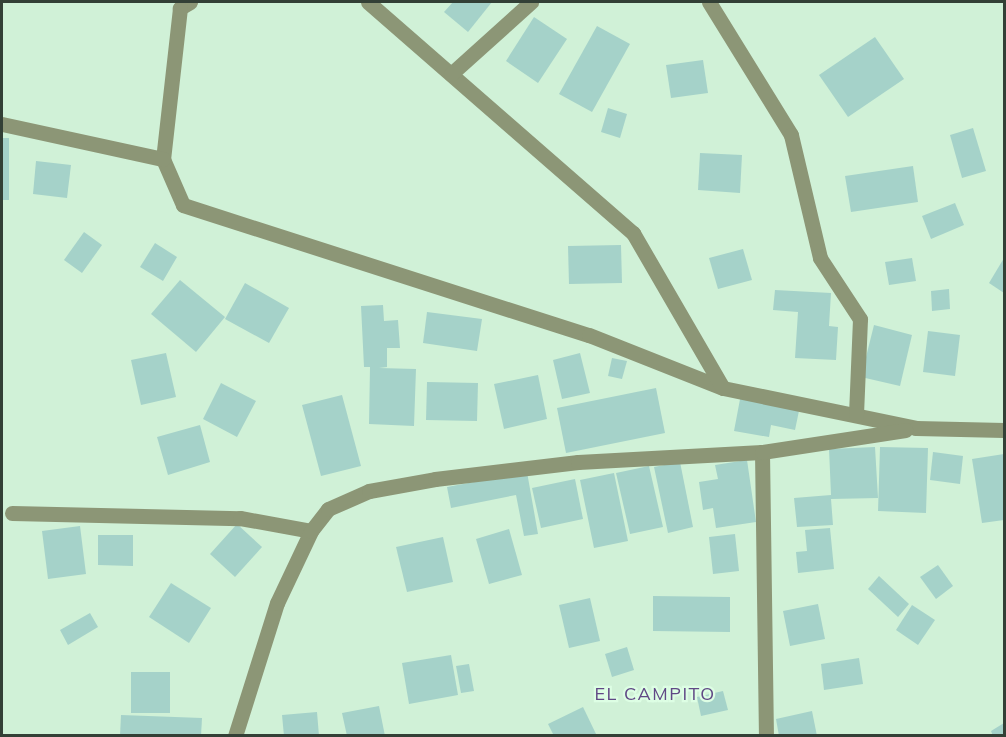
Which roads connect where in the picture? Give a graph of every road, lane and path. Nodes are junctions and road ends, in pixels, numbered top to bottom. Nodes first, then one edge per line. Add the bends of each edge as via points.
1 (190, 2) edge
2 (368, 2) edge
3 (531, 2) edge
4 (709, 2) edge
5 (451, 74) junction
6 (2, 124) edge
7 (163, 159) junction
8 (723, 388) junction
9 (856, 416) junction
10 (916, 428) junction
11 (1005, 430) edge
12 (762, 452) junction
13 (12, 513) dead end
14 (311, 531) junction
15 (235, 735) edge
16 (766, 735) edge

1 - 7 street via 180,8
2 - 5 street
3 - 5 street
4 - 9 street via 791,135 820,258 860,319
5 - 8 street via 633,233
6 - 7 street
7 - 8 street via 183,205 589,335
8 - 9 street
9 - 10 street
10 - 11 street
10 - 12 street
12 - 14 street via 578,462 369,490 328,509
12 - 16 street
13 - 14 street via 240,519
14 - 15 street via 277,603

